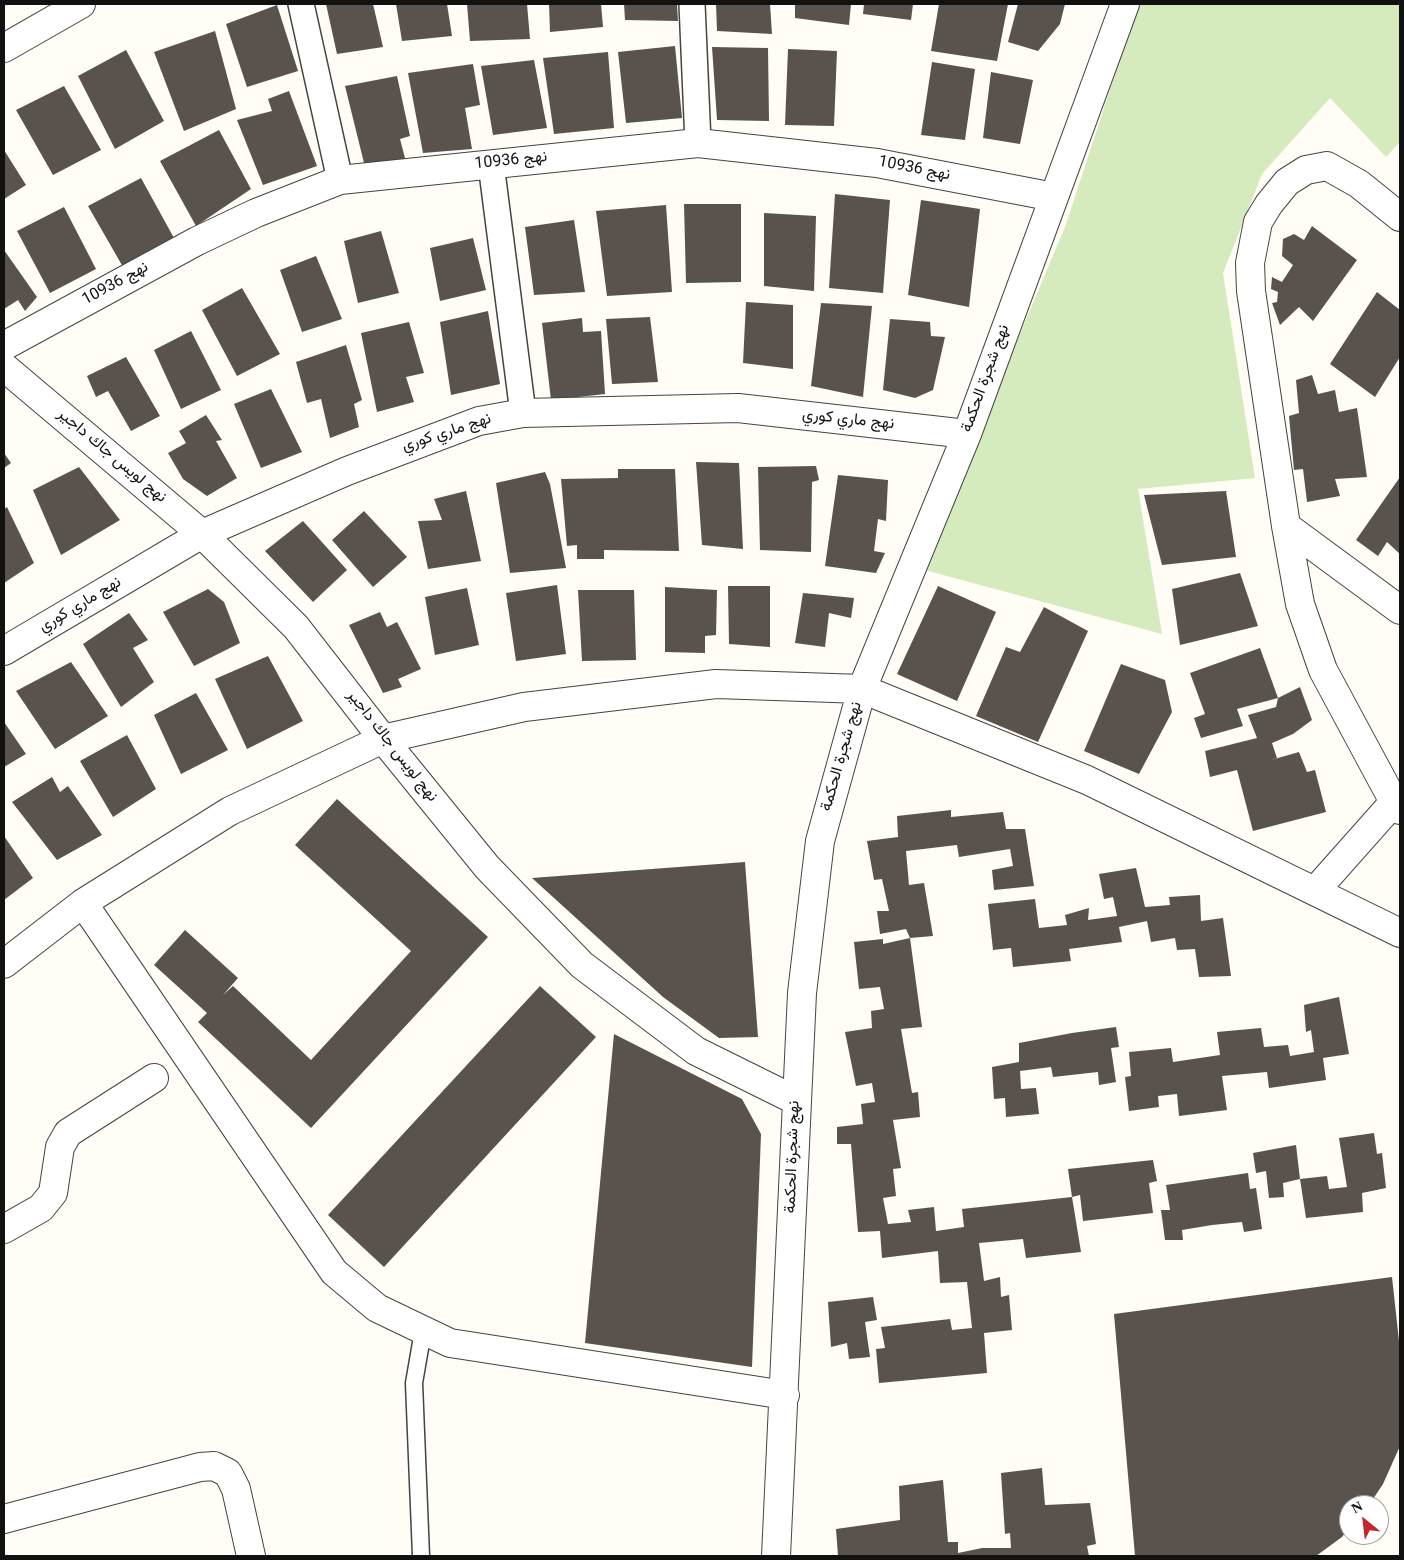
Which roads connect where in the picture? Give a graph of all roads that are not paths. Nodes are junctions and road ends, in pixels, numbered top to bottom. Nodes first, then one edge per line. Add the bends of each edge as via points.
1 (81, 4) edge
2 (301, 4) edge
3 (692, 4) edge
4 (1125, 4) edge
5 (4, 48) edge
6 (698, 143) junction
7 (491, 164) junction
8 (340, 180) junction
9 (1054, 197) junction
10 (1400, 217) edge
11 (4, 346) edge
12 (4, 367) edge
13 (523, 413) junction
14 (967, 434) junction
15 (1286, 526) junction
16 (202, 534) junction
17 (1400, 610) edge
18 (4, 652) edge
19 (862, 689) junction
20 (383, 739) junction
21 (1397, 806) edge
22 (1315, 891) junction
23 (83, 903) junction
24 (1400, 933) edge
25 (4, 964) edge
26 (154, 1078) dead end
27 (797, 1101) junction
28 (4, 1229) edge
29 (423, 1331) junction
30 (785, 1395) junction
31 (4, 1518) edge
32 (251, 1556) edge
33 (421, 1556) edge
34 (776, 1556) edge

1 - 5 street
2 - 8 street
3 - 6 street
4 - 9 street, نهج شجرة الحكمة
6 - 7 street, نهج 10936
6 - 9 street, نهج 10936 via 877,163
7 - 8 street, نهج 10936
7 - 13 street
8 - 11 street, نهج 10936 via 256,213 197,241
9 - 14 street, نهج شجرة الحكمة
10 - 15 street via 1359,184 1327,166 1306,170 1287,182 1258,222 1250,263 1251,291
12 - 16 street, نهج لويس جاك داجير
13 - 14 street, نهج ماري كوري via 738,408
13 - 16 street, نهج ماري كوري via 479,421 402,449
14 - 19 street, نهج شجرة الحكمة
15 - 17 street
15 - 21 street via 1300,604 1323,670
16 - 18 street, نهج ماري كوري
16 - 20 street, نهج لويس جاك داجير via 296,627
19 - 20 street via 716,684 524,707
19 - 22 street via 1087,780
19 - 27 street, نهج شجرة الحكمة via 820,842 802,994
20 - 23 street via 230,811
20 - 27 street, نهج لويس جاك داجير via 487,867 582,965 696,1051
21 - 22 street
22 - 24 street
23 - 25 street
23 - 29 street via 334,1272 377,1308
26 - 28 street via 68,1133 60,1147 53,1193 41,1208
27 - 30 street, نهج شجرة الحكمة
29 - 30 street via 450,1343
29 - 33 lane via 414,1383
30 - 34 street, نهج شجرة الحكمة
31 - 32 street via 214,1466 228,1473 236,1490

